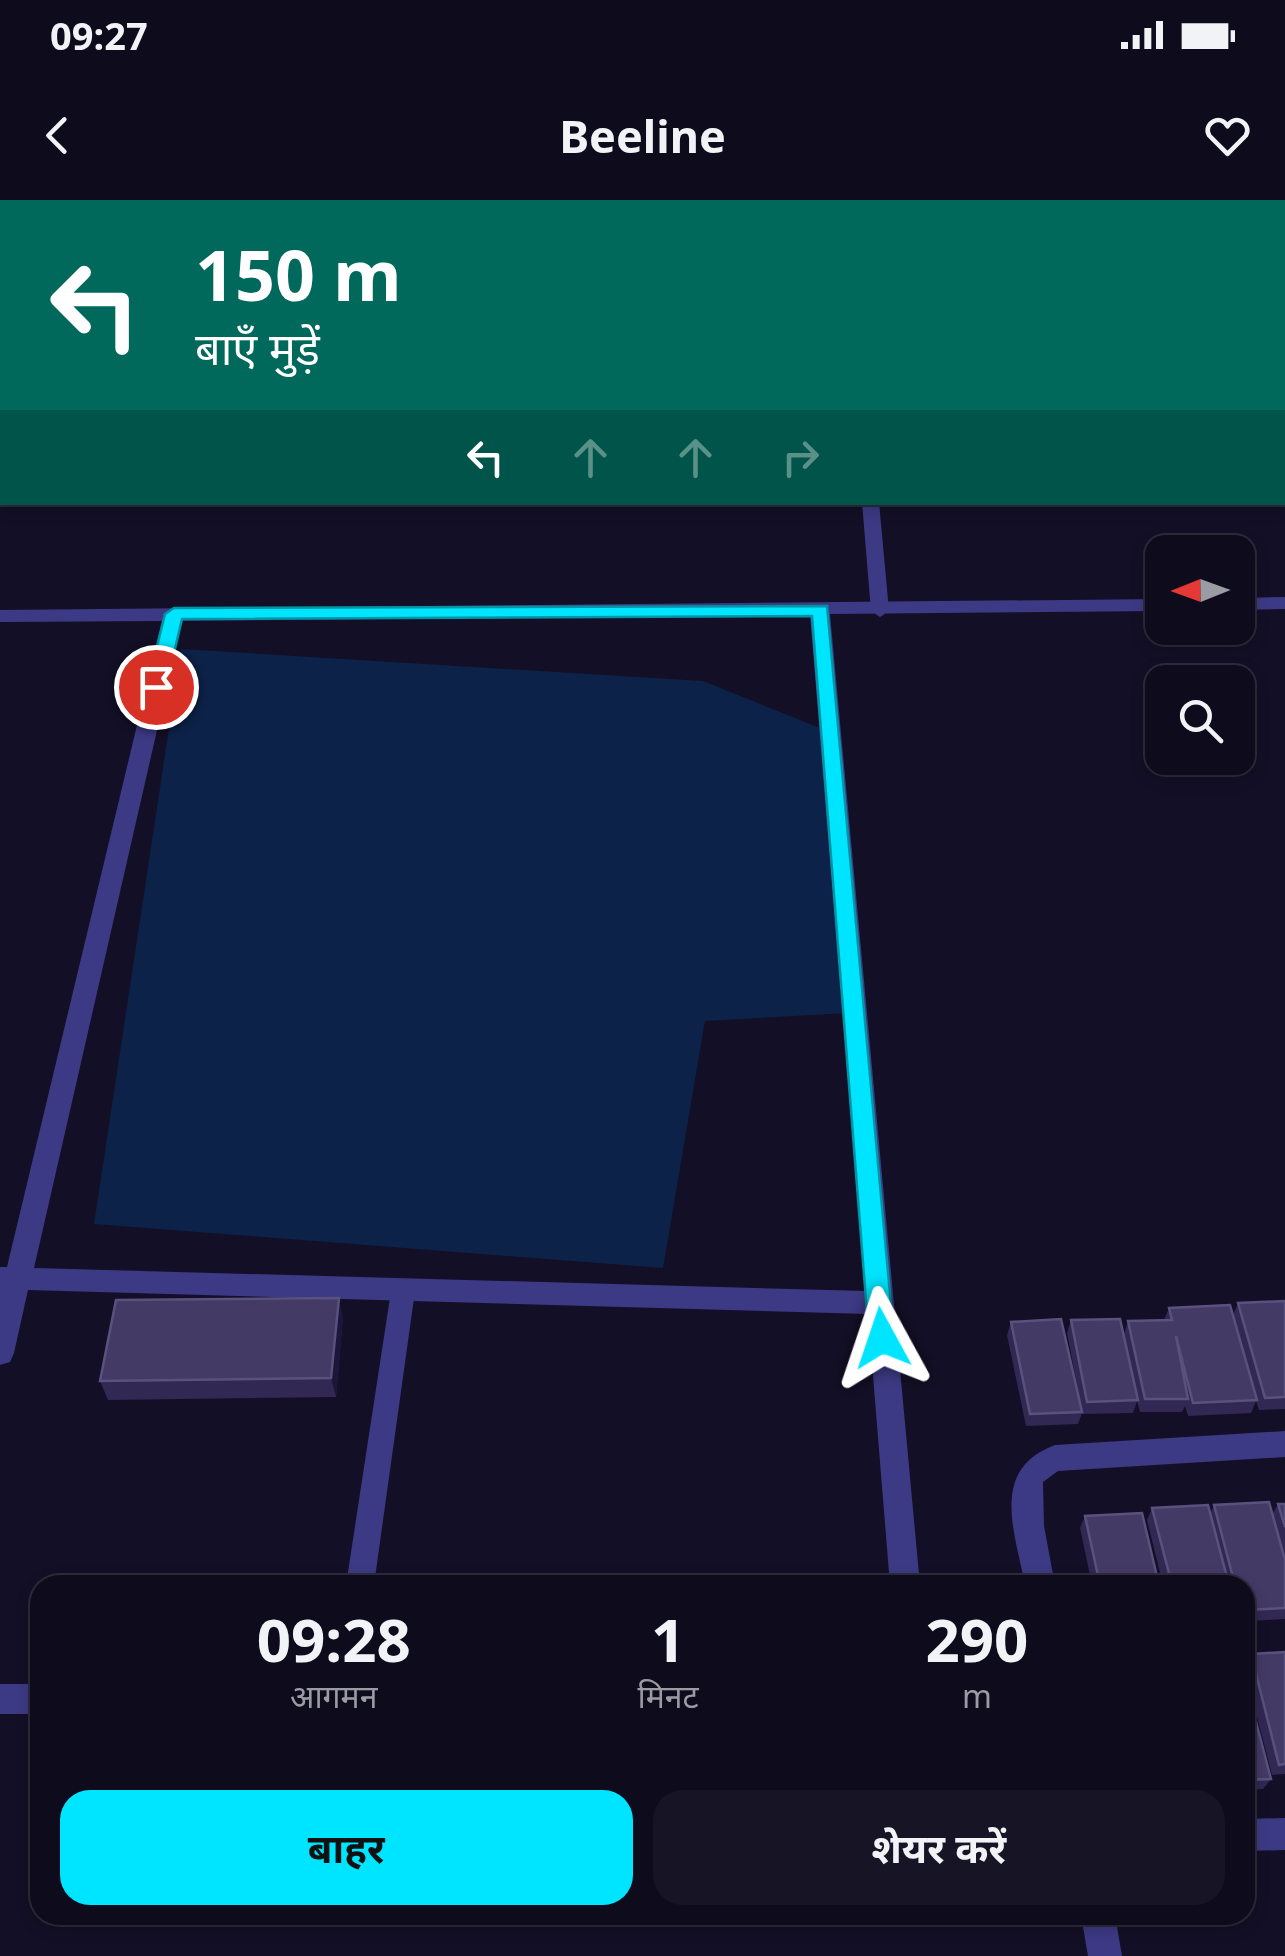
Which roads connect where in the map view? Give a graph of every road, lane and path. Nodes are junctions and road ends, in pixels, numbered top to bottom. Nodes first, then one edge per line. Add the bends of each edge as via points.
1 (870, 505) edge
2 (1285, 602) edge
3 (1255, 603) edge
4 (1145, 605) edge
5 (820, 610) junction
6 (880, 611) junction
7 (174, 614) junction
8 (0, 616) edge
9 (8, 1278) edge
10 (402, 1290) junction
11 (878, 1303) junction
12 (0, 1353) edge
13 (1285, 1444) edge
14 (361, 1575) edge
15 (904, 1575) edge
16 (1038, 1575) edge
17 (0, 1699) edge
18 (30, 1699) edge
19 (1285, 1834) edge
20 (1255, 1836) edge
21 (1100, 1925) edge
22 (1105, 1956) edge

1 - 6 lane
2 - 3 street
4 - 6 street
5 - 6 street
5 - 7 street
5 - 11 street
7 - 8 street
7 - 9 street
9 - 10 street
9 - 12 street
10 - 11 street
10 - 14 lane
11 - 15 street
13 - 16 street via 1055,1458 1035,1468 1026,1483 1026,1505
17 - 18 street
19 - 20 street
21 - 22 street

